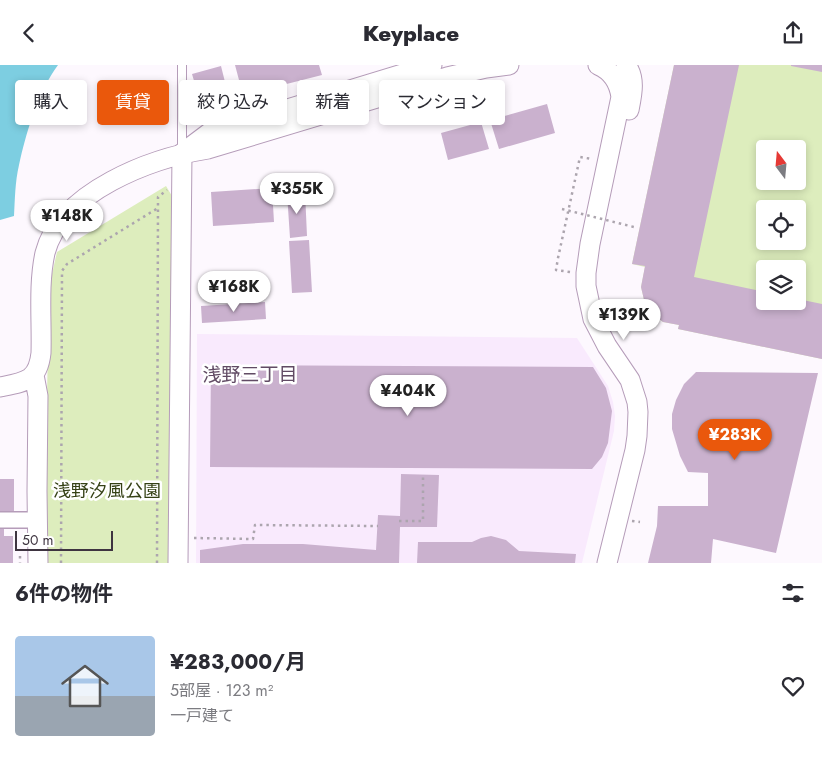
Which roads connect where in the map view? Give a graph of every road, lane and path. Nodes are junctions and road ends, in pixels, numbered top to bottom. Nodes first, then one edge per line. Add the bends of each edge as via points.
1 (182, 65) edge
2 (432, 65) edge
3 (509, 65) edge
4 (598, 65) edge
5 (626, 65) edge
6 (486, 66) edge
7 (182, 153) junction
8 (594, 159) dead end
9 (168, 190) dead end
10 (158, 208) junction
11 (562, 209) dead end
12 (569, 211) junction
13 (634, 227) dead end
14 (570, 272) dead end
15 (34, 375) junction
16 (0, 387) edge
17 (423, 475) dead end
18 (0, 520) edge
19 (38, 521) junction
20 (399, 521) dead end
21 (632, 521) dead end
22 (640, 522) dead end
23 (378, 526) dead end
24 (194, 538) dead end
25 (20, 556) dead end
26 (20, 563) edge
27 (38, 563) edge
28 (61, 563) edge
29 (156, 563) edge
30 (178, 563) edge
31 (606, 563) edge
32 (616, 563) edge

1 - 7 lane
2 - 7 street via 209,133
3 - 6 street
4 - 31 street via 615,78 621,97 587,258 586,286 593,319 634,391 638,424 635,450
5 - 32 street via 630,69 633,90 598,253 596,281 608,328 642,386 648,424
6 - 7 street via 208,149
7 - 15 street via 131,171 82,200 58,225 51,237 42,272 40,366
7 - 30 street
8 - 12 path via 580,157
9 - 10 path via 158,197
10 - 28 path via 67,264 62,271
10 - 29 path
11 - 12 path, bridge
12 - 13 path, bridge
12 - 14 path via 556,271
15 - 16 street via 28,380
15 - 19 street via 38,396
17 - 20 path via 423,521
18 - 19 street
19 - 27 street
21 - 22 path
23 - 24 path via 255,525 253,539
25 - 26 path

